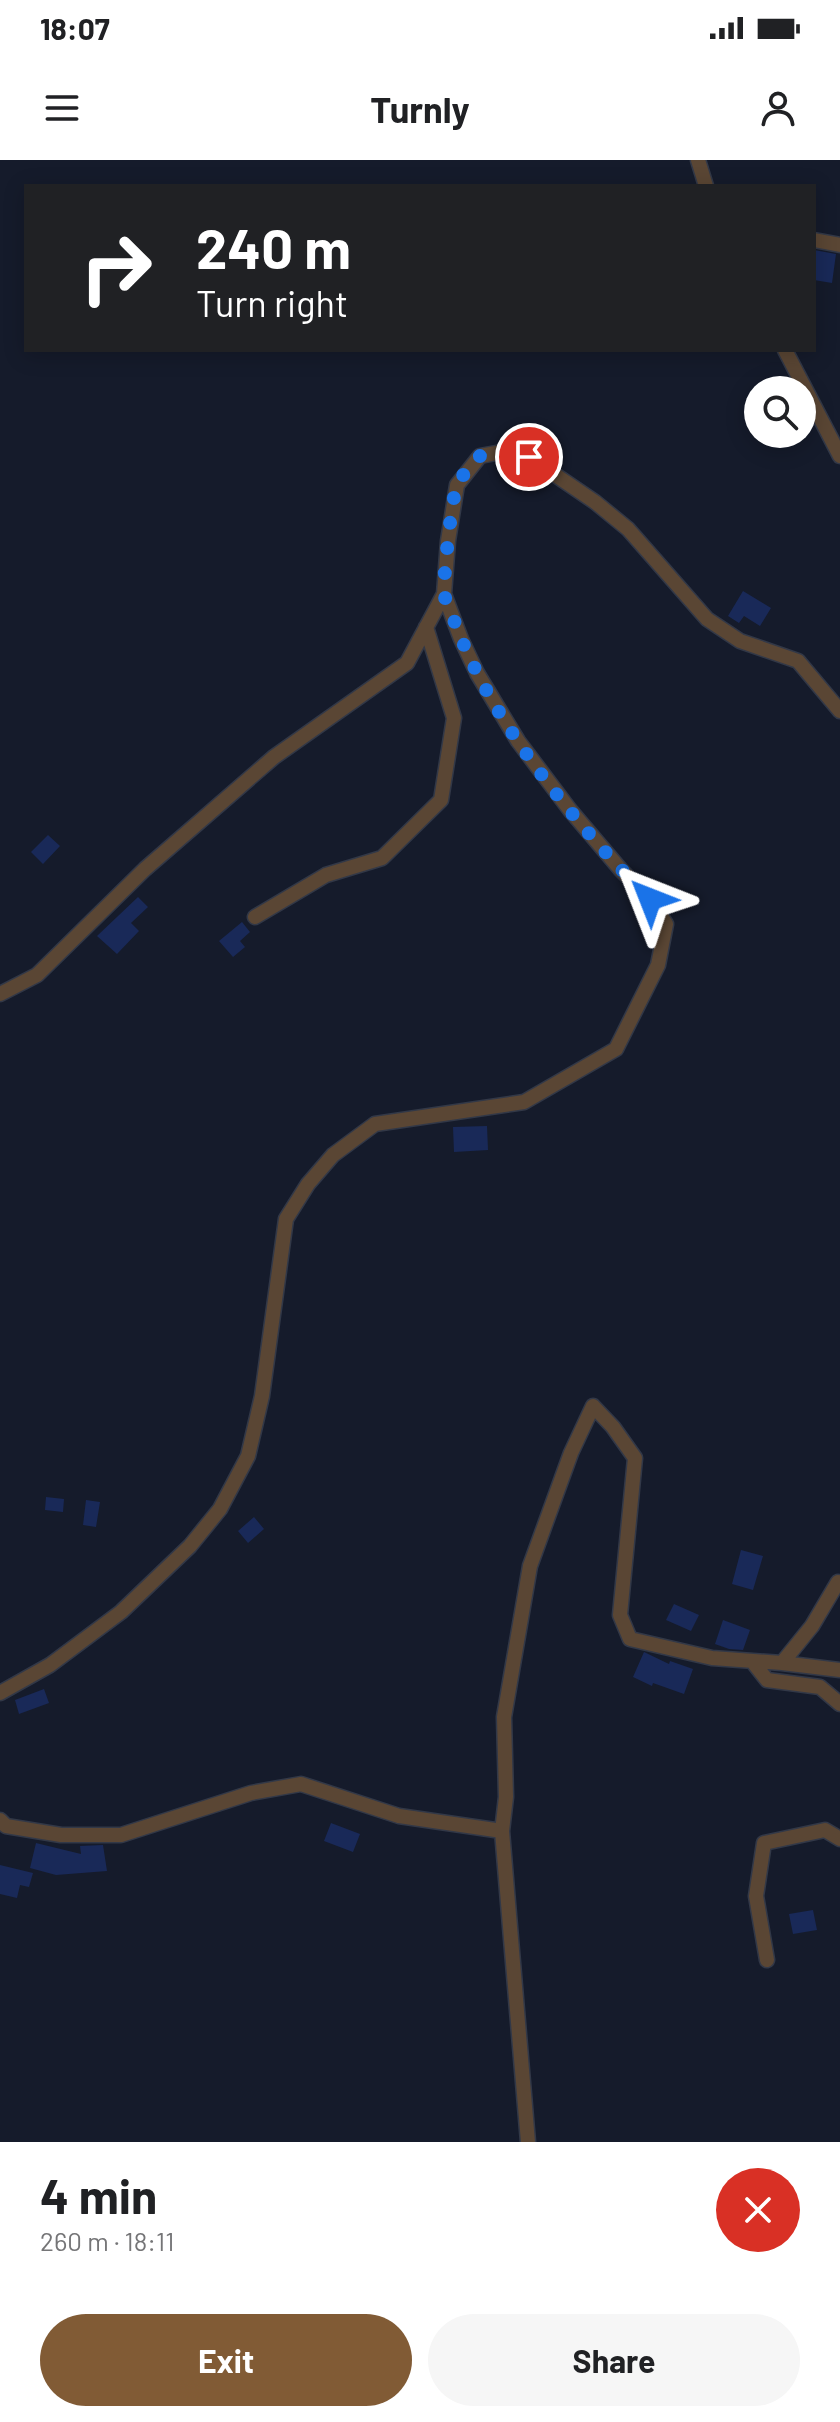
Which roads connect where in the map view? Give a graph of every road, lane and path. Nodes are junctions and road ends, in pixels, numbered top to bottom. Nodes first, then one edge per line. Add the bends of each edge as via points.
1 (698, 160) edge
2 (705, 184) edge
3 (816, 240) edge
4 (840, 245) edge
5 (786, 352) edge
6 (840, 456) edge
7 (444, 594) junction
8 (426, 627) junction
9 (840, 711) edge
10 (255, 917) dead end
11 (0, 994) edge
12 (838, 1582) edge
13 (752, 1661) junction
14 (782, 1663) junction
15 (840, 1670) edge
16 (0, 1693) edge
17 (840, 1704) edge
18 (2, 1825) edge
19 (502, 1831) junction
20 (840, 1839) edge
21 (767, 1960) dead end
22 (528, 2142) edge

1 - 2 street
3 - 4 street
5 - 6 street
7 - 8 street
7 - 9 street via 457,485 480,456 507,451 529,457 628,529 707,619 740,641 798,661
7 - 16 street via 477,673 518,741 666,924 658,965 616,1049 578,1072 524,1102 375,1124 333,1155 286,1219 262,1396 248,1456 220,1509 190,1546 121,1612 50,1665
8 - 10 street via 454,718 441,800 382,858 326,875
8 - 11 street via 407,663 274,757 145,869 37,975
12 - 14 street
13 - 14 street
13 - 17 street via 767,1680 820,1687
13 - 19 street via 712,1658 630,1639 620,1615 635,1458 593,1406 530,1566 504,1717
14 - 15 street
18 - 19 street via 61,1835 121,1835 251,1793 301,1784 399,1816
19 - 22 street
20 - 21 street via 825,1830 764,1843 756,1896

